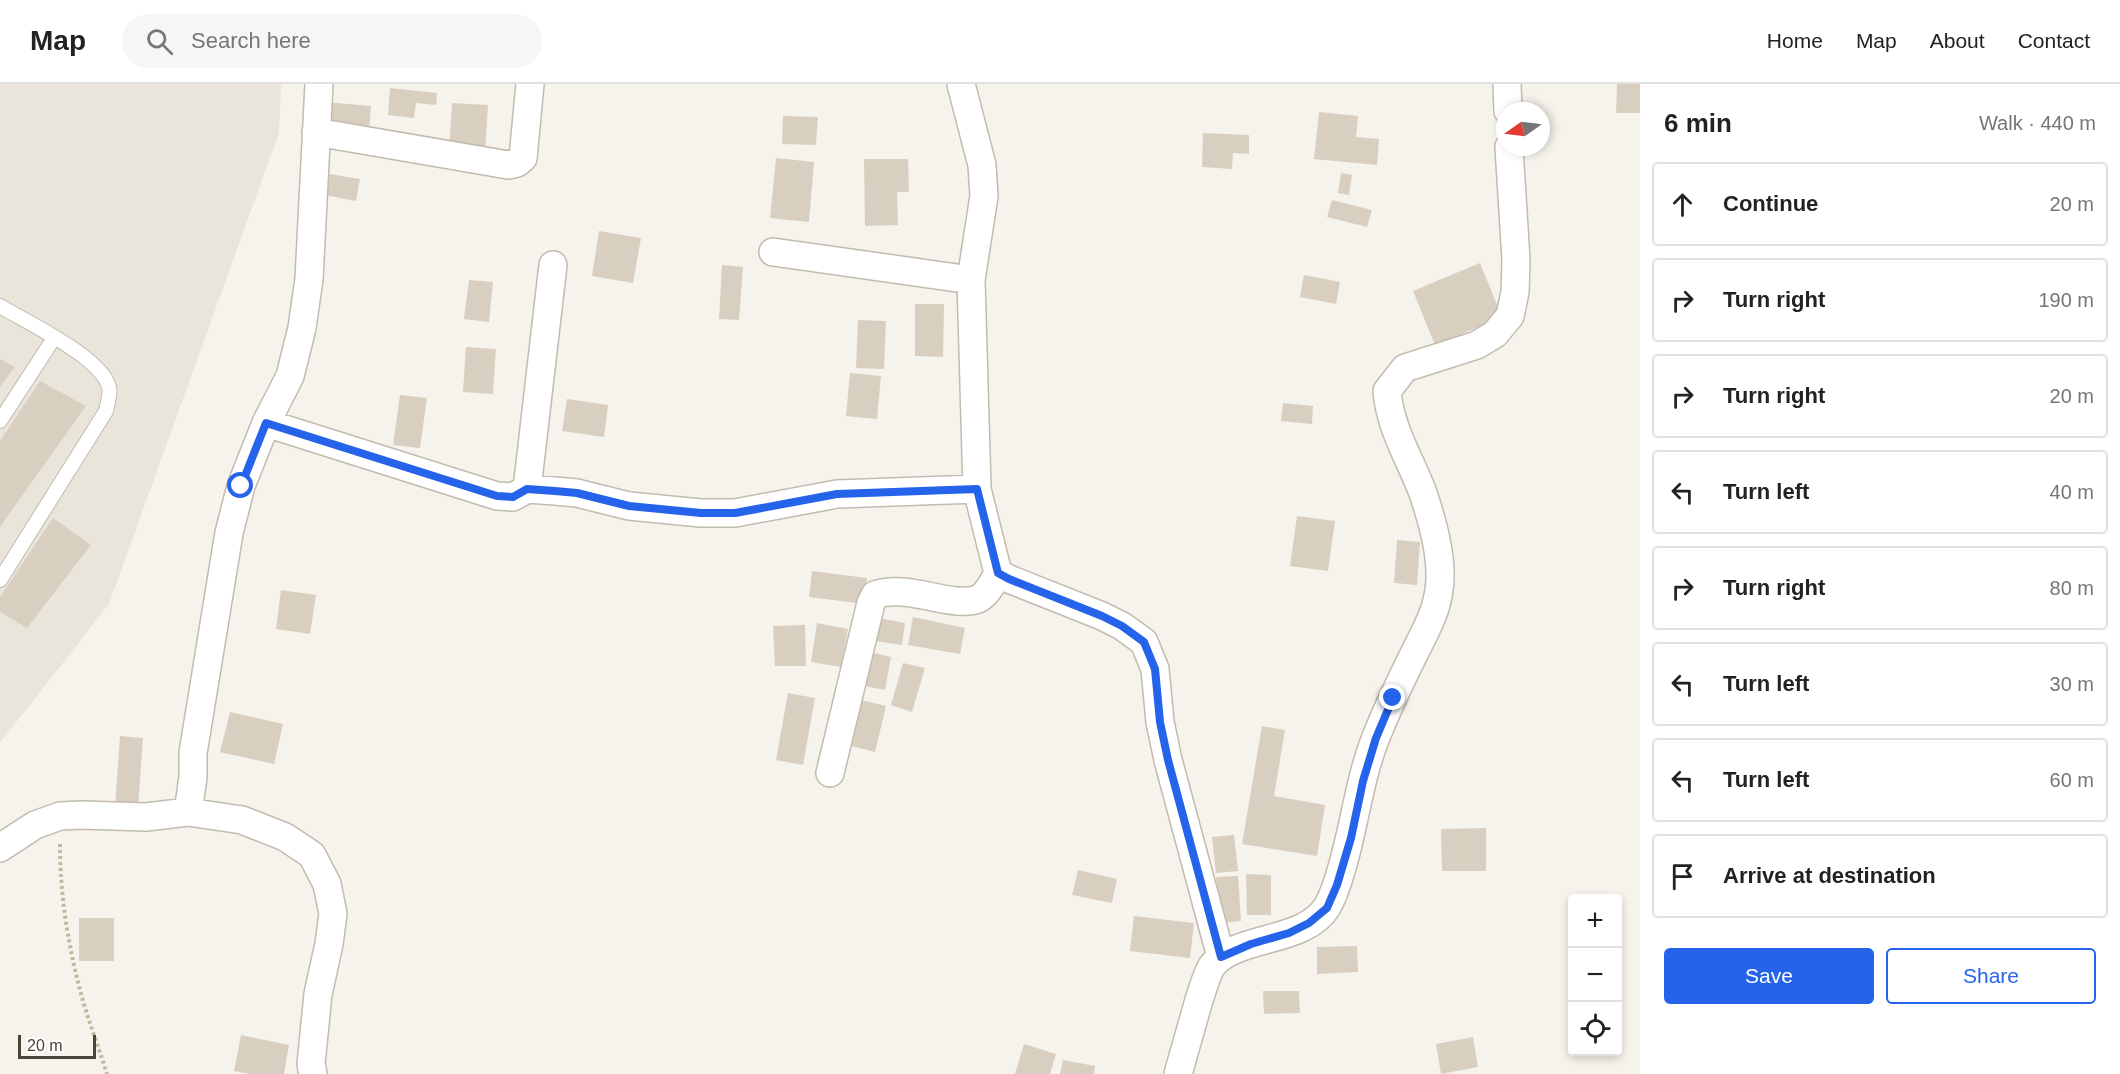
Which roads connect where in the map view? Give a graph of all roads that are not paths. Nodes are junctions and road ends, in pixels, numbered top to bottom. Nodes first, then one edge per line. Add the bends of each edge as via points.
1 (319, 84) edge
2 (530, 84) edge
3 (962, 84) edge
4 (1507, 84) edge
5 (1508, 102) edge
6 (316, 132) junction
7 (1510, 156) edge
8 (773, 252) dead end
9 (553, 265) dead end
10 (971, 280) junction
11 (0, 306) edge
12 (54, 338) junction
13 (0, 421) edge
14 (266, 423) junction
15 (527, 489) junction
16 (977, 489) junction
17 (998, 573) junction
18 (0, 580) edge
19 (830, 773) dead end
20 (188, 812) junction
21 (0, 848) edge
22 (1221, 957) junction
23 (313, 1074) edge
24 (1178, 1074) edge

1 - 6 street
2 - 6 street via 523,158 517,163 508,165
3 - 10 street via 982,165 984,196
4 - 5 street
6 - 14 street via 309,279 302,328 290,376
7 - 22 street via 1516,260 1510,316 1495,334 1477,345 1405,368 1387,391 1389,411 1423,494 1437,550 1439,596 1432,620 1376,738 1337,885 1327,908 1309,923
8 - 10 street
9 - 15 street
10 - 16 street
11 - 12 lane
12 - 13 lane
12 - 18 lane via 86,357 99,370 110,388 106,411
14 - 15 street via 497,496 513,497
14 - 20 street via 241,486 229,533 193,753
15 - 16 street via 701,513 735,513 837,494
16 - 17 street
17 - 19 street via 988,592 964,601 899,591 875,595
17 - 22 street via 1102,616 1144,642 1155,669 1168,760
20 - 21 street via 146,817 60,816 36,825
20 - 23 street via 242,820 285,837 312,855 327,884 333,914 318,994
22 - 24 street via 1211,967

